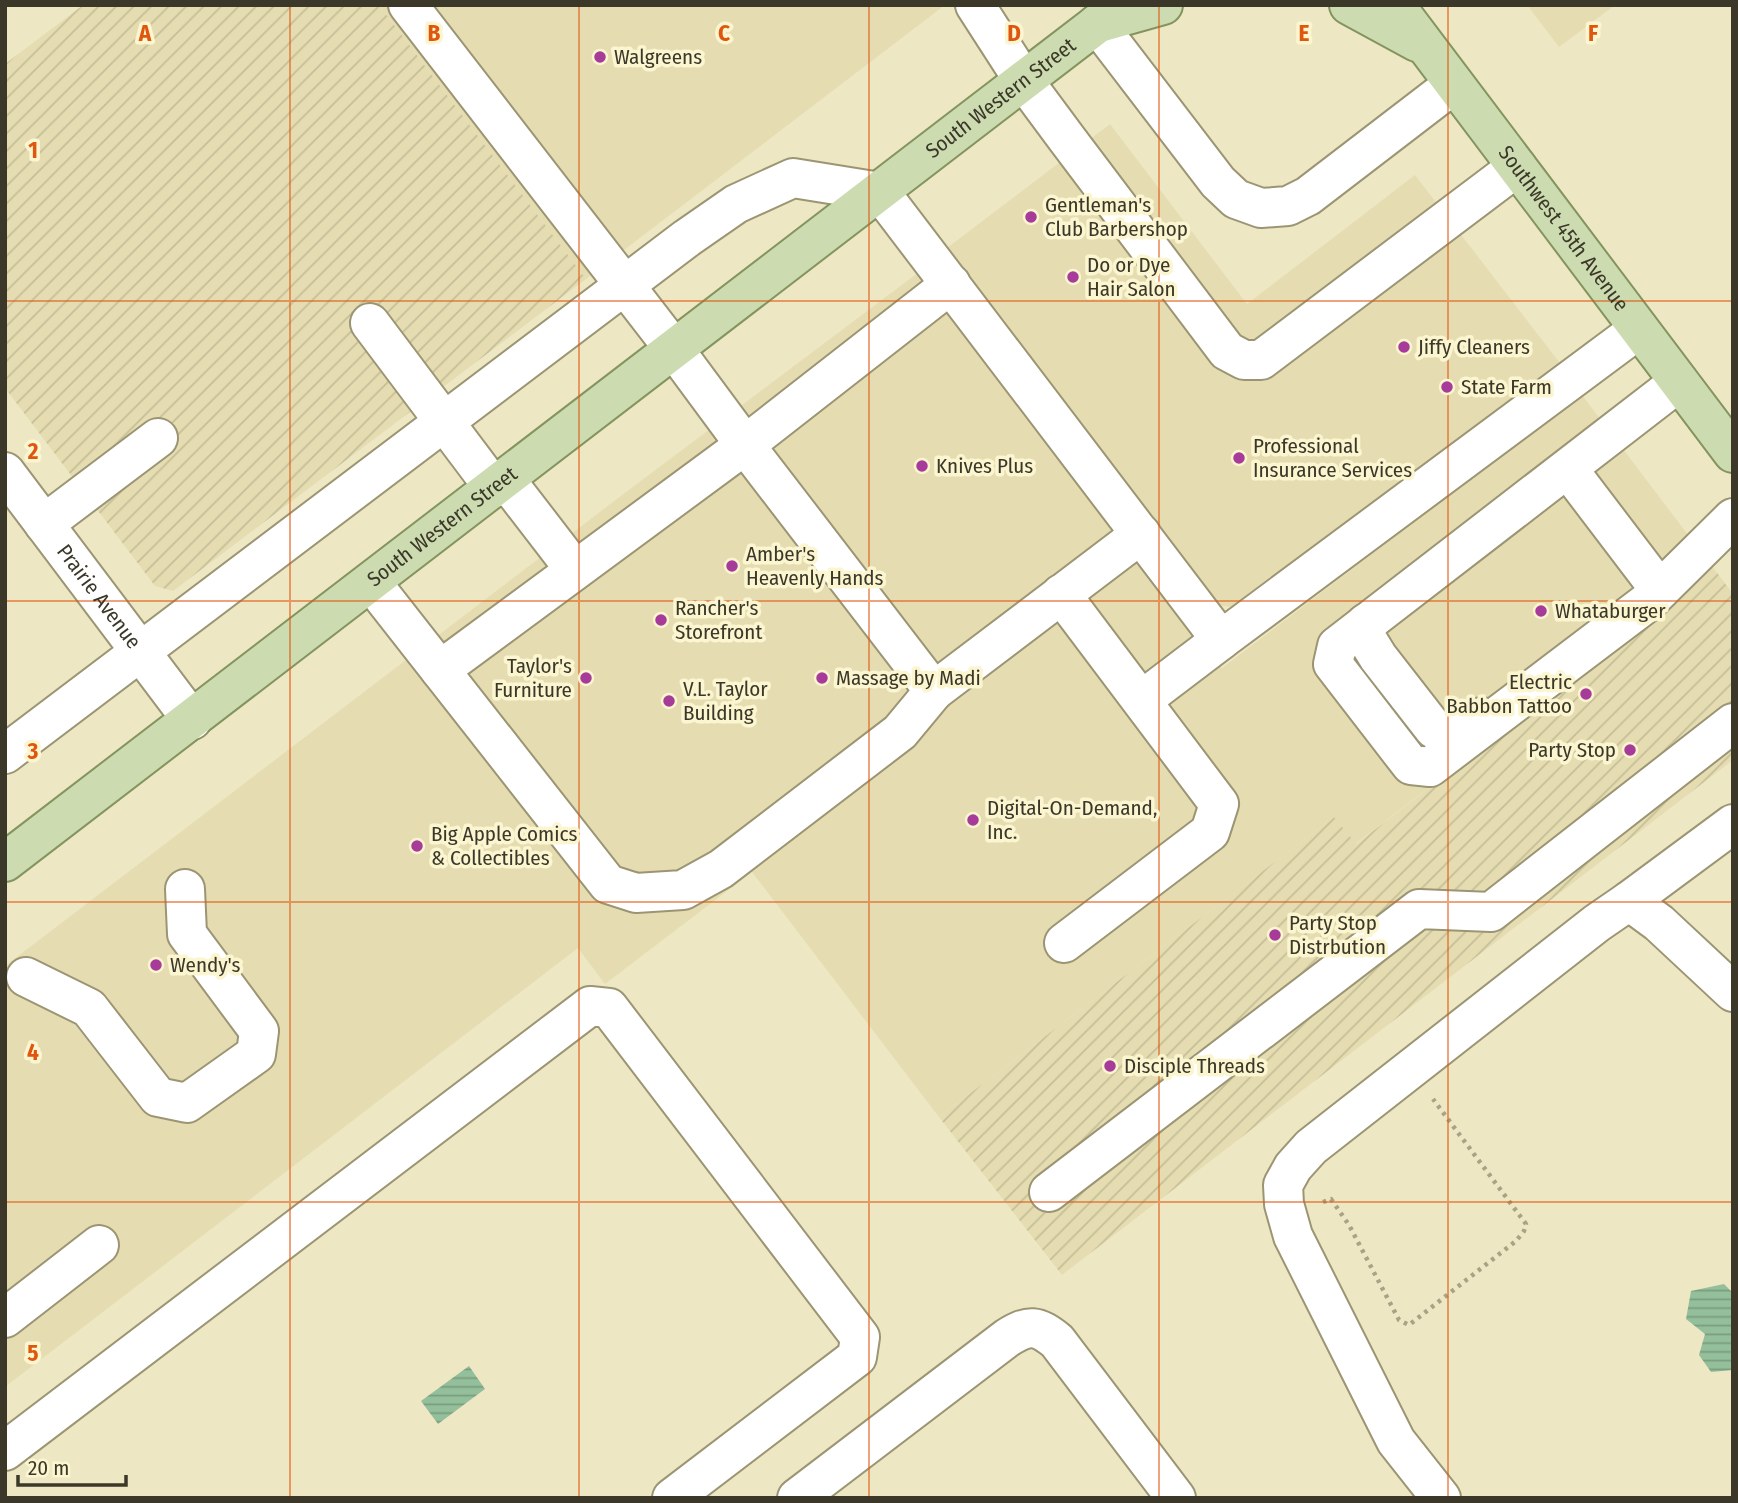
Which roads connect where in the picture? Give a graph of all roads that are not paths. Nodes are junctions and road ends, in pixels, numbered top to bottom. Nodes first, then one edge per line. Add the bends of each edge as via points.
1 (408, 5) edge
2 (975, 5) edge
3 (1163, 5) edge
4 (1349, 5) edge
5 (1395, 5) edge
6 (1423, 5) edge
7 (1108, 11) edge
8 (1428, 49) junction
9 (1024, 81) junction
10 (1454, 84) junction
11 (1517, 167) junction
12 (880, 192) junction
13 (951, 284) junction
14 (624, 286) junction
15 (370, 323) dead end
16 (1639, 329) junction
17 (674, 349) junction
18 (1679, 383) junction
19 (445, 422) junction
20 (158, 438) dead end
21 (745, 444) junction
22 (1733, 453) edge
23 (1568, 469) junction
24 (5, 472) edge
25 (500, 484) junction
26 (1733, 518) edge
27 (44, 524) junction
28 (1140, 534) junction
29 (575, 570) junction
30 (371, 582) junction
31 (1660, 590) junction
32 (1061, 594) junction
33 (1221, 640) junction
34 (141, 653) junction
35 (440, 670) junction
36 (934, 691) junction
37 (1142, 700) junction
38 (192, 720) junction
39 (1733, 723) edge
40 (5, 754) edge
41 (1733, 824) edge
42 (5, 862) edge
43 (185, 890) dead end
44 (1629, 901) junction
45 (1064, 943) dead end
46 (26, 977) dead end
47 (1733, 992) edge
48 (1049, 1192) dead end
49 (99, 1245) dead end
50 (5, 1318) edge
51 (5, 1451) edge
52 (671, 1498) edge
53 (797, 1498) edge
54 (1176, 1498) edge
55 (1441, 1498) edge

1 - 14 street
2 - 9 street
3 - 7 main road
4 - 8 main road
5 - 8 main road, Southwest 45th Avenue
6 - 8 main road
7 - 9 main road, South Western Street
7 - 10 street via 1218,182 1236,199 1261,208 1287,206 1308,196
8 - 10 main road, Southwest 45th Avenue
9 - 11 street via 1227,351 1244,360 1261,360
9 - 12 main road, South Western Street
10 - 11 main road, Southwest 45th Avenue
11 - 16 main road, Southwest 45th Avenue
12 - 13 street
12 - 14 street via 793,178 736,204
12 - 17 main road, South Western Street
13 - 21 street
13 - 28 street
14 - 17 street
14 - 19 street
15 - 19 street
16 - 18 main road, Southwest 45th Avenue
16 - 33 street
17 - 21 street
17 - 25 main road, South Western Street
18 - 22 main road, Southwest 45th Avenue
18 - 23 street
19 - 25 street
19 - 34 street
20 - 27 street
21 - 29 street
21 - 36 street
23 - 31 street
23 - 31 street via 1337,646 1334,664 1411,765 1430,767
24 - 27 street, Prairie Avenue
25 - 29 street
25 - 30 main road, South Western Street
26 - 31 street
27 - 34 street, Prairie Avenue
28 - 32 street
28 - 33 street
29 - 35 street
30 - 35 street
30 - 38 main road, South Western Street
32 - 36 street
32 - 37 street
33 - 37 street
34 - 38 street, Prairie Avenue
34 - 40 street
35 - 36 street via 608,884 636,893 683,890 721,869 900,732
37 - 45 street via 1219,804 1210,832
38 - 42 main road, South Western Street
39 - 48 street via 1491,912 1419,909
41 - 44 street
43 - 46 street via 187,934 259,1031 256,1054 187,1103 159,1097 89,1008
44 - 47 street
44 - 55 street via 1311,1147 1283,1185 1293,1236 1396,1441
49 - 50 street
51 - 52 street via 590,1006 609,1008 860,1337 857,1357
53 - 54 street via 1007,1338 1032,1327 1057,1341

